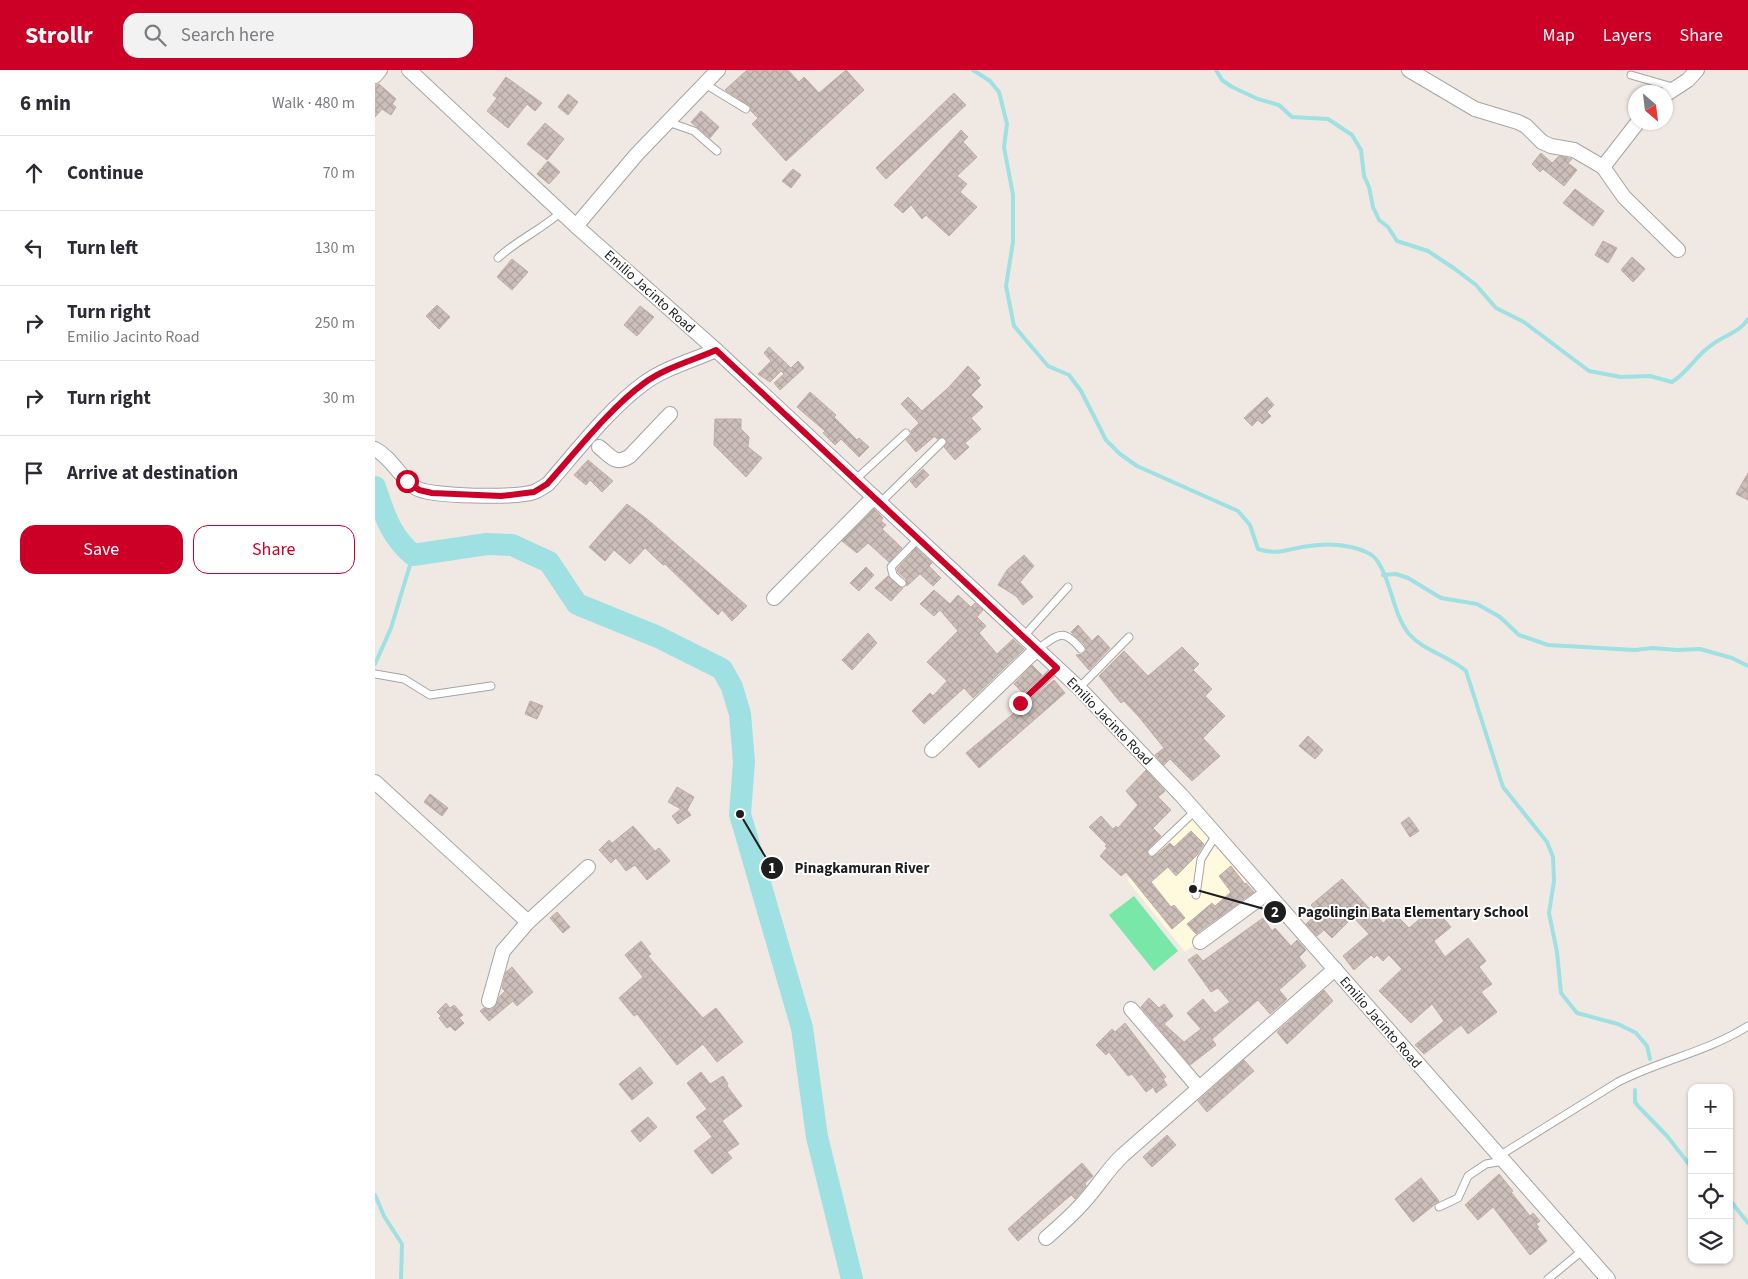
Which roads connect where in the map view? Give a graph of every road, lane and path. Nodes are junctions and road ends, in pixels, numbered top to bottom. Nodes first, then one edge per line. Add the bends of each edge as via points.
1 (380, 70) edge
2 (409, 70) edge
3 (719, 70) edge
4 (1409, 70) edge
5 (1697, 70) edge
6 (375, 76) edge
7 (1631, 76) dead end
8 (705, 84) junction
9 (1654, 85) edge
10 (1673, 90) edge
11 (746, 109) dead end
12 (668, 122) junction
13 (1632, 130) edge
14 (717, 151) dead end
15 (1603, 167) junction
16 (561, 212) junction
17 (576, 226) junction
18 (1678, 250) dead end
19 (498, 258) dead end
20 (716, 350) junction
21 (670, 414) dead end
22 (906, 433) dead end
23 (594, 442) junction
24 (942, 442) dead end
25 (379, 452) edge
26 (856, 480) junction
27 (877, 500) junction
28 (919, 538) junction
29 (902, 583) dead end
30 (1068, 587) dead end
31 (774, 598) dead end
32 (1024, 636) junction
33 (1129, 637) dead end
34 (1037, 649) junction
35 (1081, 649) dead end
36 (1057, 668) junction
37 (375, 674) edge
38 (491, 686) dead end
39 (1079, 688) junction
40 (1020, 703) dead end
41 (932, 750) dead end
42 (375, 782) edge
43 (1195, 811) junction
44 (1216, 835) junction
45 (1152, 852) dead end
46 (588, 866) dead end
47 (1267, 893) junction
48 (1197, 895) dead end
49 (528, 922) junction
50 (1200, 942) dead end
51 (1335, 969) junction
52 (489, 1001) dead end
53 (1131, 1009) dead end
54 (1748, 1026) edge
55 (1199, 1088) junction
56 (1501, 1159) junction
57 (1439, 1207) dead end
58 (1047, 1238) dead end
59 (1582, 1251) junction
60 (1548, 1279) edge
61 (1607, 1279) edge

1 - 6 street
2 - 16 street, Emilio Jacinto Road
3 - 8 street
4 - 15 street via 1475,109 1518,122 1542,142 1574,150
5 - 10 street
7 - 9 lane
8 - 11 lane
8 - 12 street
12 - 14 lane via 695,131
12 - 17 street
13 - 15 street
15 - 18 street via 1624,197
16 - 17 street, Emilio Jacinto Road
16 - 19 lane
17 - 20 street, Emilio Jacinto Road
20 - 23 street via 661,372 643,383
20 - 26 street, Emilio Jacinto Road
21 - 23 street via 622,461 617,461
22 - 26 lane
23 - 25 street via 547,484 534,492 520,494 419,490
24 - 27 lane
26 - 27 street, Emilio Jacinto Road
27 - 28 street, Emilio Jacinto Road
27 - 31 street
28 - 29 lane via 891,568 893,575
28 - 32 street, Emilio Jacinto Road
30 - 32 lane
32 - 34 street, Emilio Jacinto Road
33 - 39 lane
34 - 35 lane via 1065,635 1070,636
34 - 36 street, Emilio Jacinto Road
34 - 41 street
36 - 39 street, Emilio Jacinto Road
36 - 40 lane
37 - 38 lane via 404,679 430,695
39 - 43 street, Emilio Jacinto Road
42 - 49 street
43 - 44 street, Emilio Jacinto Road
43 - 45 lane
44 - 47 street, Emilio Jacinto Road
44 - 48 lane via 1201,859
46 - 49 street
47 - 50 street
47 - 51 street, Emilio Jacinto Road
49 - 52 street via 503,951
51 - 55 street
51 - 56 street, Emilio Jacinto Road
53 - 55 street
54 - 56 lane via 1685,1057 1619,1082
55 - 58 street via 1117,1161 1073,1214
56 - 57 lane via 1468,1176 1458,1198
56 - 59 street, Emilio Jacinto Road
59 - 60 lane
59 - 61 street, Emilio Jacinto Road

